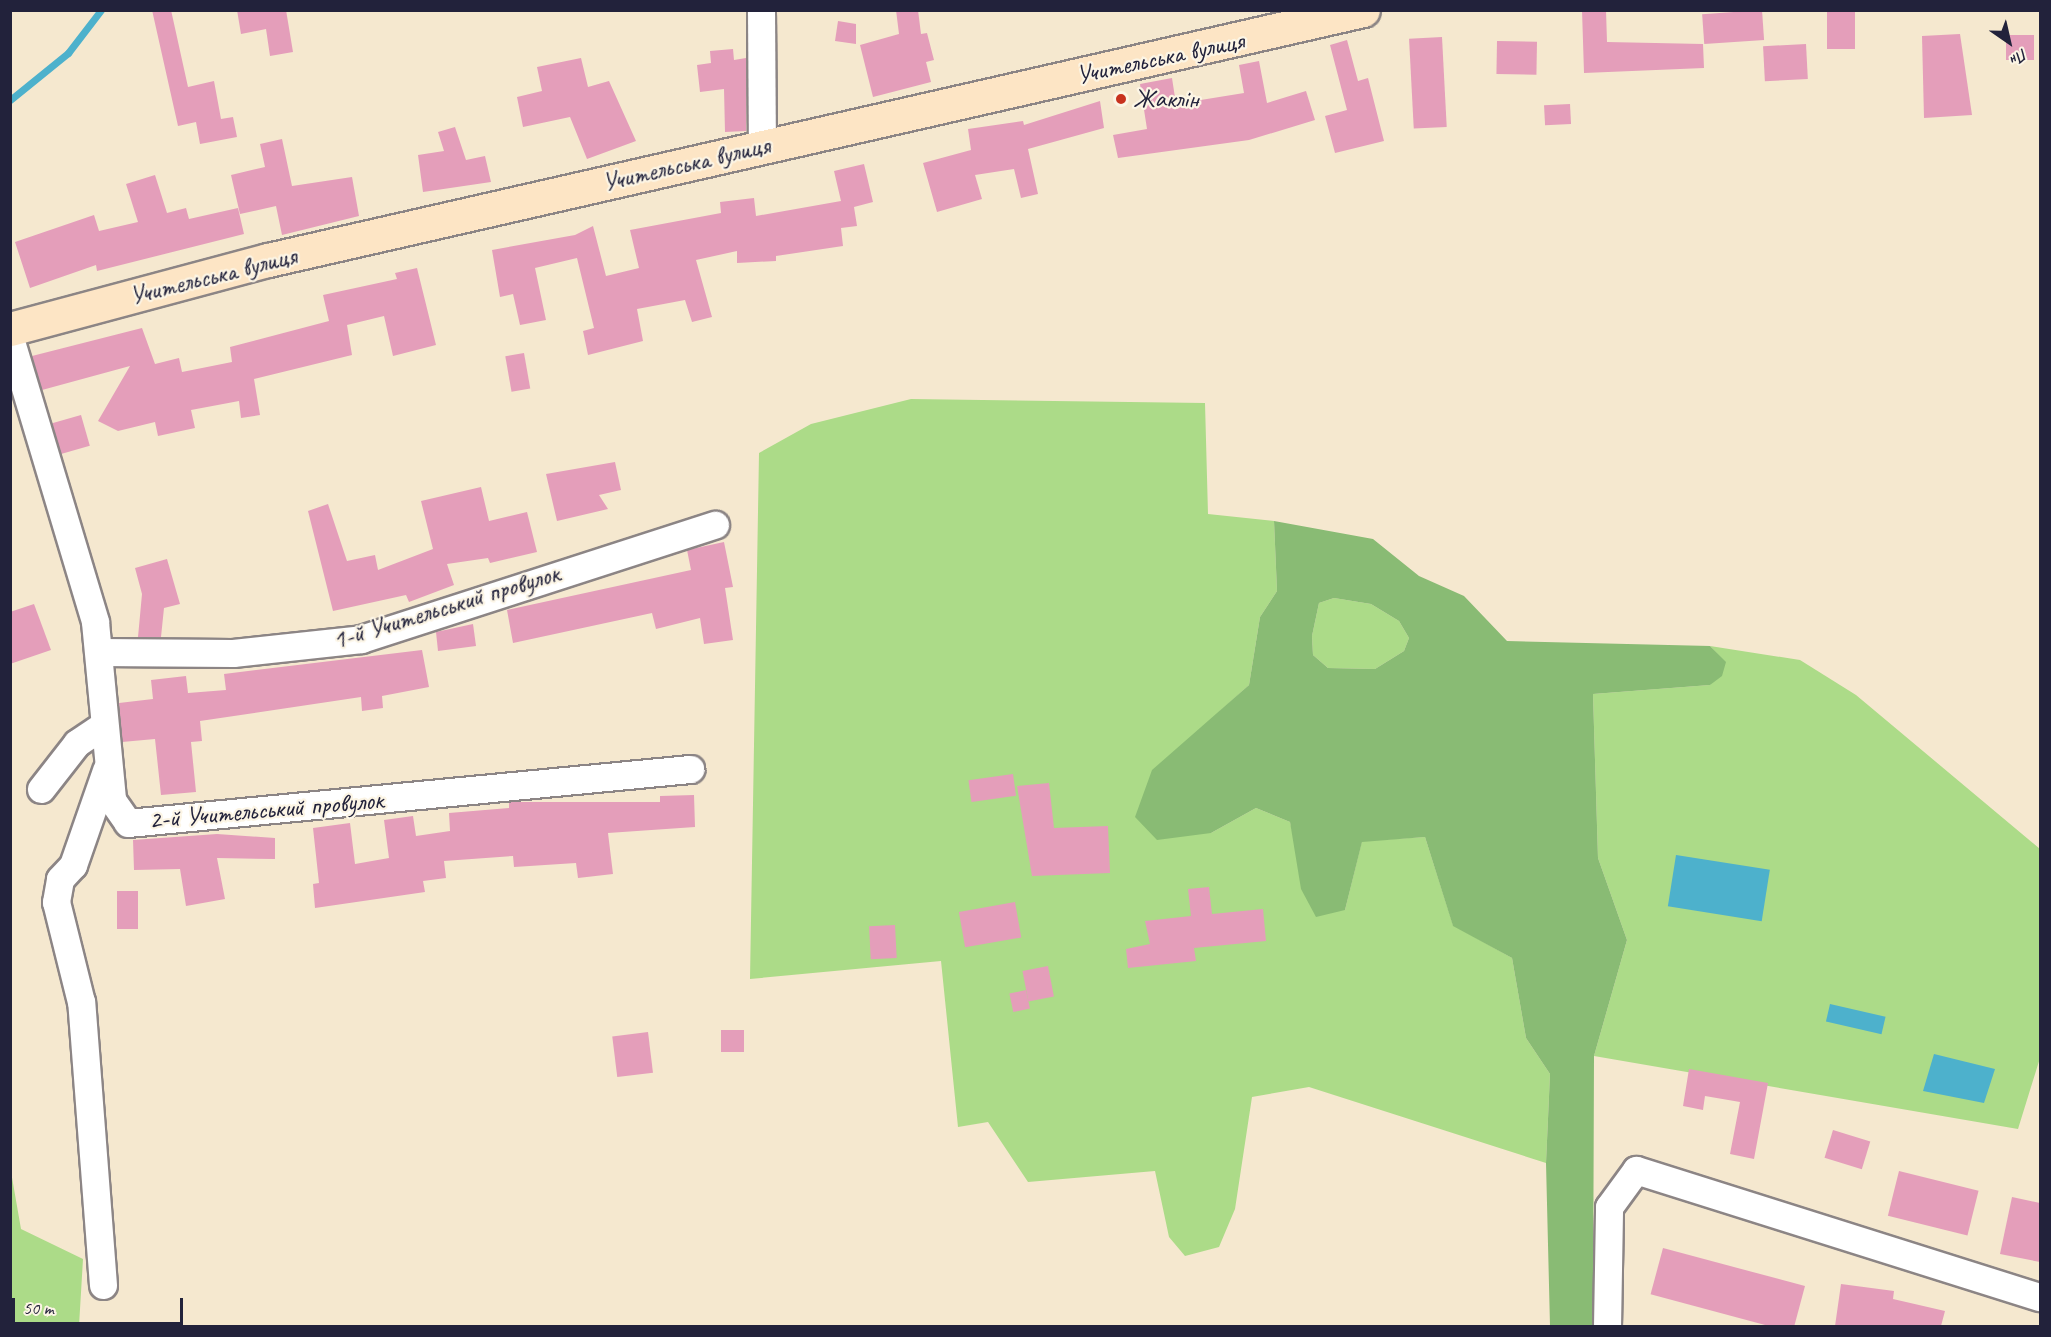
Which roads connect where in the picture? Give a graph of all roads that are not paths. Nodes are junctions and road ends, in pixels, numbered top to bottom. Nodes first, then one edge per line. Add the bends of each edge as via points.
1 (761, 10) edge
2 (1363, 10) edge
3 (1264, 23) edge
4 (762, 146) junction
5 (10, 329) edge
6 (10, 338) edge
7 (715, 525) dead end
8 (99, 652) junction
9 (102, 726) junction
10 (107, 766) junction
11 (690, 769) dead end
12 (40, 789) dead end
13 (103, 1285) dead end
14 (2040, 1297) edge
15 (1607, 1326) edge

1 - 4 street
2 - 3 main road, Учительська вулиця
3 - 4 main road, Учительська вулиця
4 - 5 main road, Учительська вулиця via 268,261
6 - 8 street, 2-й Учительський провулок
7 - 8 street, 1-й Учительський провулок via 361,639 233,653
8 - 9 street, 2-й Учительський провулок
9 - 10 street, 2-й Учительський провулок
9 - 12 street via 71,749
10 - 11 street, 2-й Учительський провулок via 112,800 128,822
10 - 13 street via 73,865 60,879 56,902 81,1002
14 - 15 street via 1636,1170 1608,1207

